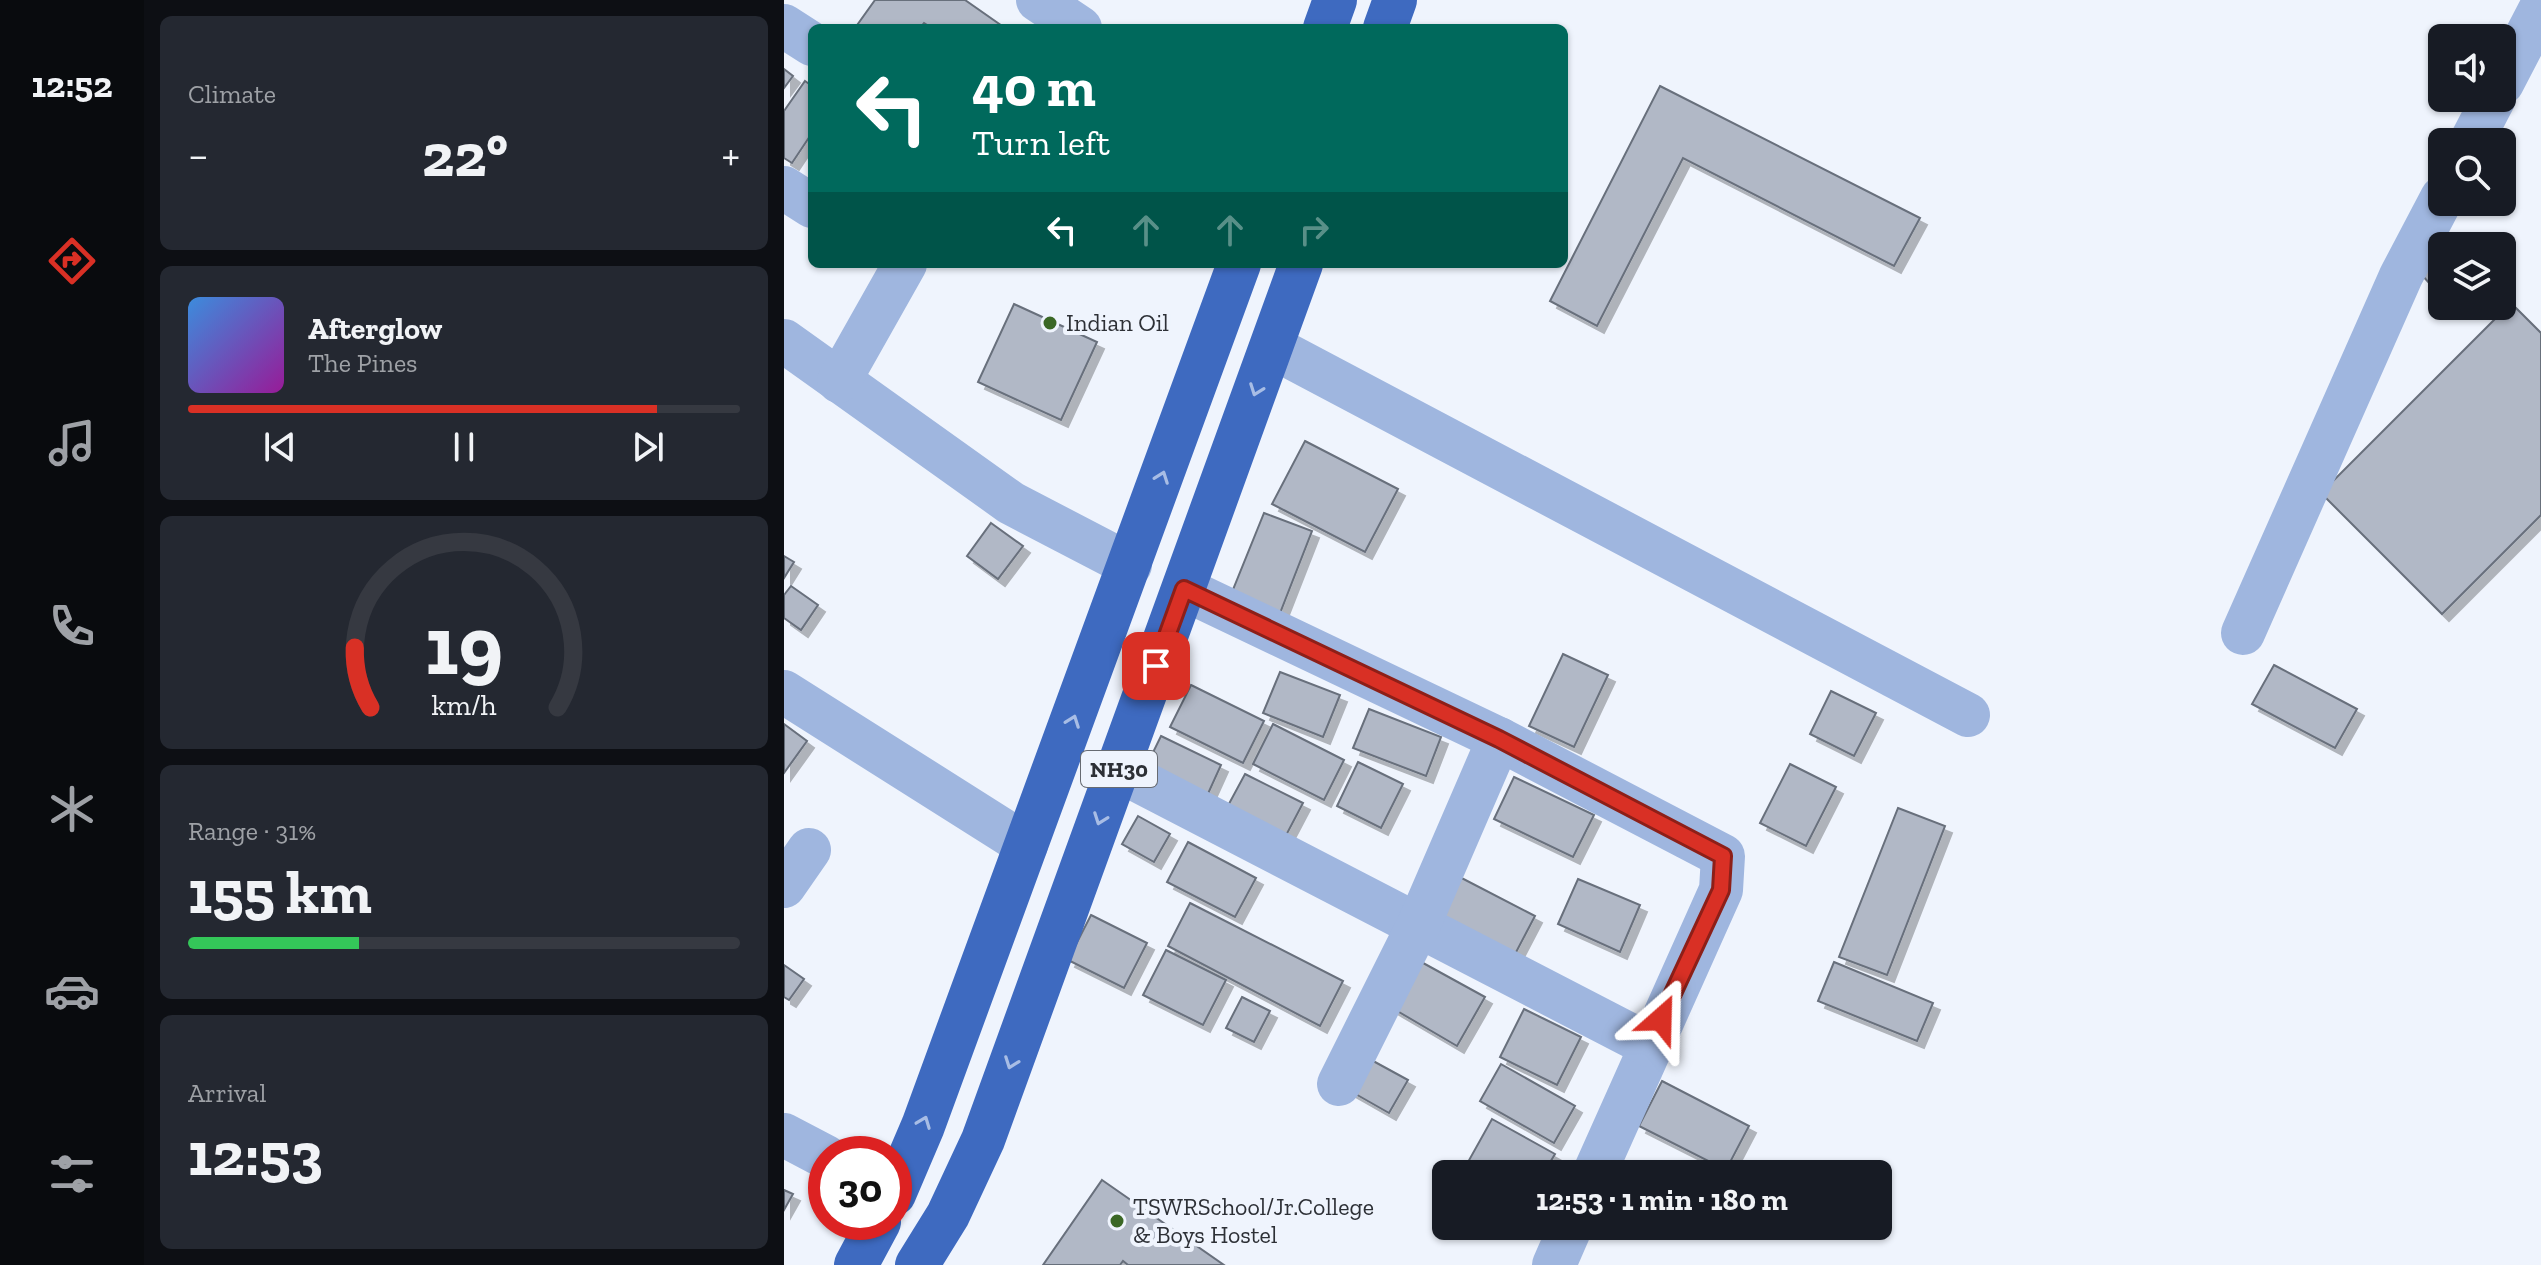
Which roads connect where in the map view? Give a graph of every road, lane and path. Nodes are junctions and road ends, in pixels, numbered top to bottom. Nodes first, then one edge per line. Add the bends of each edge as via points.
1 (1038, 0) edge
2 (1335, 0) edge
3 (1395, 0) edge
4 (2541, 8) edge
5 (1074, 24) edge
6 (1326, 24) edge
7 (1386, 24) edge
8 (784, 26) edge
9 (808, 41) edge
10 (2516, 56) edge
11 (784, 188) edge
12 (808, 203) edge
13 (2433, 216) edge
14 (902, 268) edge
15 (1238, 268) edge
16 (1300, 268) edge
17 (784, 341) edge
18 (1272, 347) junction
19 (839, 381) junction
20 (1130, 565) junction
21 (1184, 589) junction
22 (2243, 633) dead end
23 (784, 692) edge
24 (1968, 715) dead end
25 (1499, 739) junction
26 (1118, 770) junction
27 (1026, 845) junction
28 (809, 850) dead end
29 (784, 886) edge
30 (1419, 924) junction
31 (1649, 1045) junction
32 (1339, 1084) dead end
33 (784, 1135) edge
34 (808, 1148) edge
35 (912, 1151) edge
36 (1600, 1160) edge
37 (869, 1240) edge
38 (1565, 1240) edge
39 (856, 1265) edge
40 (917, 1265) edge
41 (1554, 1265) edge

1 - 5 street
2 - 6 highway
3 - 7 highway
4 - 10 street
8 - 9 street
11 - 12 street
13 - 22 street
14 - 19 street
20 -> 15 highway, NH30
16 - 18 highway, NH30
17 - 19 street
18 -> 21 highway, NH30
18 - 24 street
19 - 20 street via 1011,503
27 -> 20 highway, NH30
21 - 25 street
21 - 26 highway, NH30
23 - 27 street
25 - 30 street
25 - 31 street via 1723,856 1721,890
26 - 30 street
26 -> 40 highway, NH30 via 983,1140 948,1215
35 -> 27 highway, NH30
28 - 29 street
30 - 31 street
30 - 32 street
31 - 36 street
33 - 34 street
37 - 39 highway
38 - 41 street

